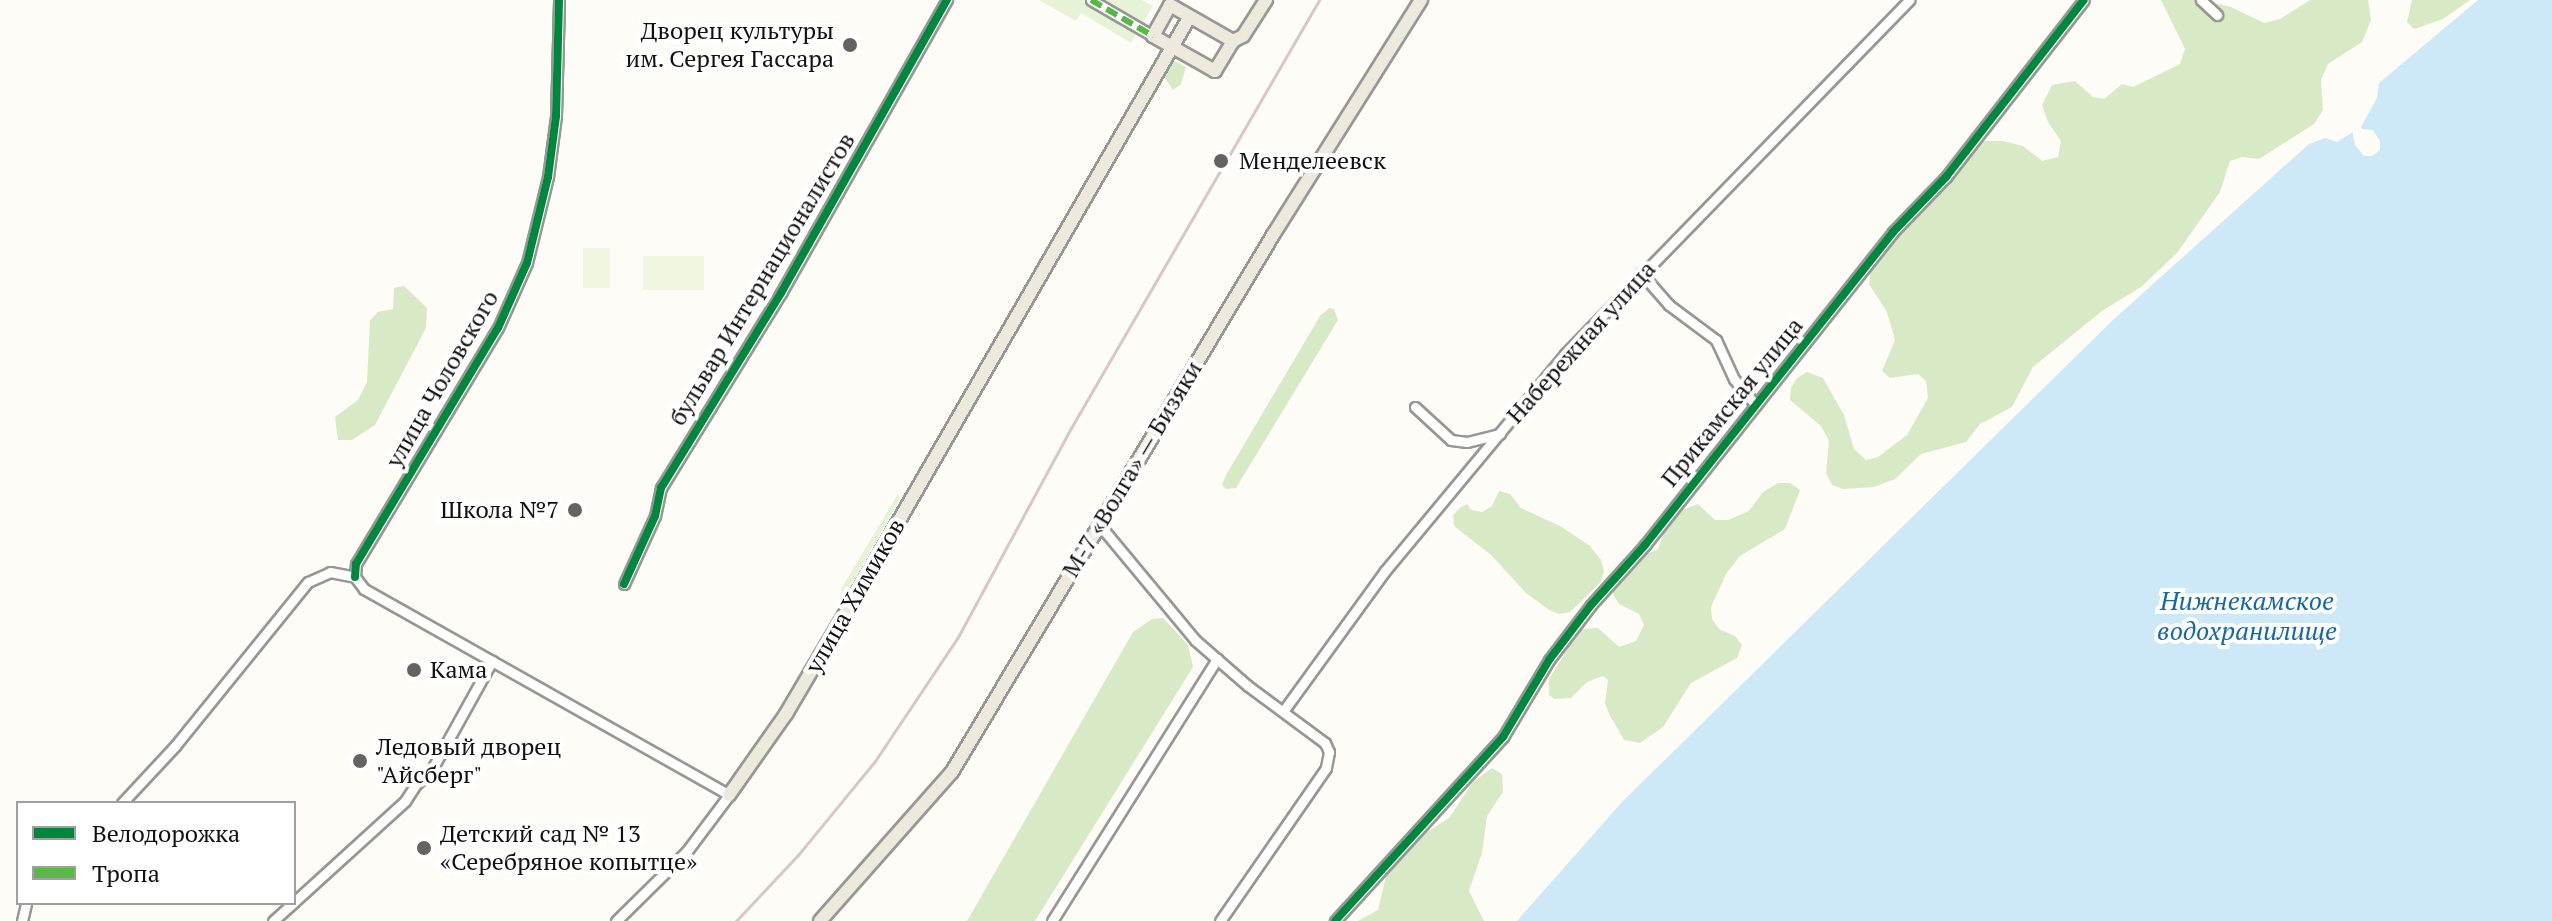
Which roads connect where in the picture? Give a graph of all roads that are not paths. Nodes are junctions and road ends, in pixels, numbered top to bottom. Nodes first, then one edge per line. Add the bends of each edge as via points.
1 (559, 0) edge
2 (947, 0) edge
3 (1091, 0) edge
4 (1266, 0) edge
5 (1421, 0) edge
6 (1909, 0) edge
7 (2084, 0) edge
8 (2201, 0) edge
9 (1166, 3) edge
10 (2217, 15) dead end
11 (1190, 16) junction
12 (1153, 36) junction
13 (1233, 41) junction
14 (1172, 46) junction
15 (1641, 273) junction
16 (1756, 405) junction
17 (1415, 407) dead end
18 (1500, 434) junction
19 (1098, 523) junction
20 (355, 577) junction
21 (624, 584) dead end
22 (1217, 659) junction
23 (492, 661) junction
24 (1284, 710) junction
25 (729, 795) junction
26 (124, 801) edge
27 (296, 901) edge
28 (292, 905) edge
29 (273, 921) edge
30 (616, 921) edge
31 (820, 921) edge
32 (1052, 921) edge
33 (1220, 921) edge
34 (1335, 921) edge

1 - 20 street, улица Чоловского via 556,116 527,263 498,328 356,564
2 - 21 street, бульвар Интернационалистов via 781,293 661,488 655,516
3 - 12 street
4 - 13 main road via 1243,36
5 - 19 main road, М-7 «Волга» — Бизяки
6 - 15 street, Набережная улица
7 - 16 street, Прикамская улица via 1946,177 1893,232
8 - 10 street
9 - 11 main road
9 - 12 main road
11 - 13 main road
11 - 14 main road, улица Химиков
12 - 14 main road
13 - 14 main road via 1215,71
14 - 25 main road, улица Химиков via 860,589 786,714
15 - 16 street via 1669,305 1716,340 1734,379
15 - 18 street, Набережная улица
16 - 34 street, Прикамская улица via 1549,660 1503,737
17 - 18 street via 1451,440
18 - 24 street, Набережная улица via 1385,571
19 - 22 street via 1195,640
19 - 31 main road, М-7 «Волга» — Бизяки via 952,772
20 - 23 street via 364,589
20 - 26 street via 330,572 308,582
22 - 24 street
22 - 32 street
23 - 25 street
23 - 27 street via 431,771
24 - 33 street via 1325,743 1329,762
25 - 30 street via 687,851
28 - 29 street

